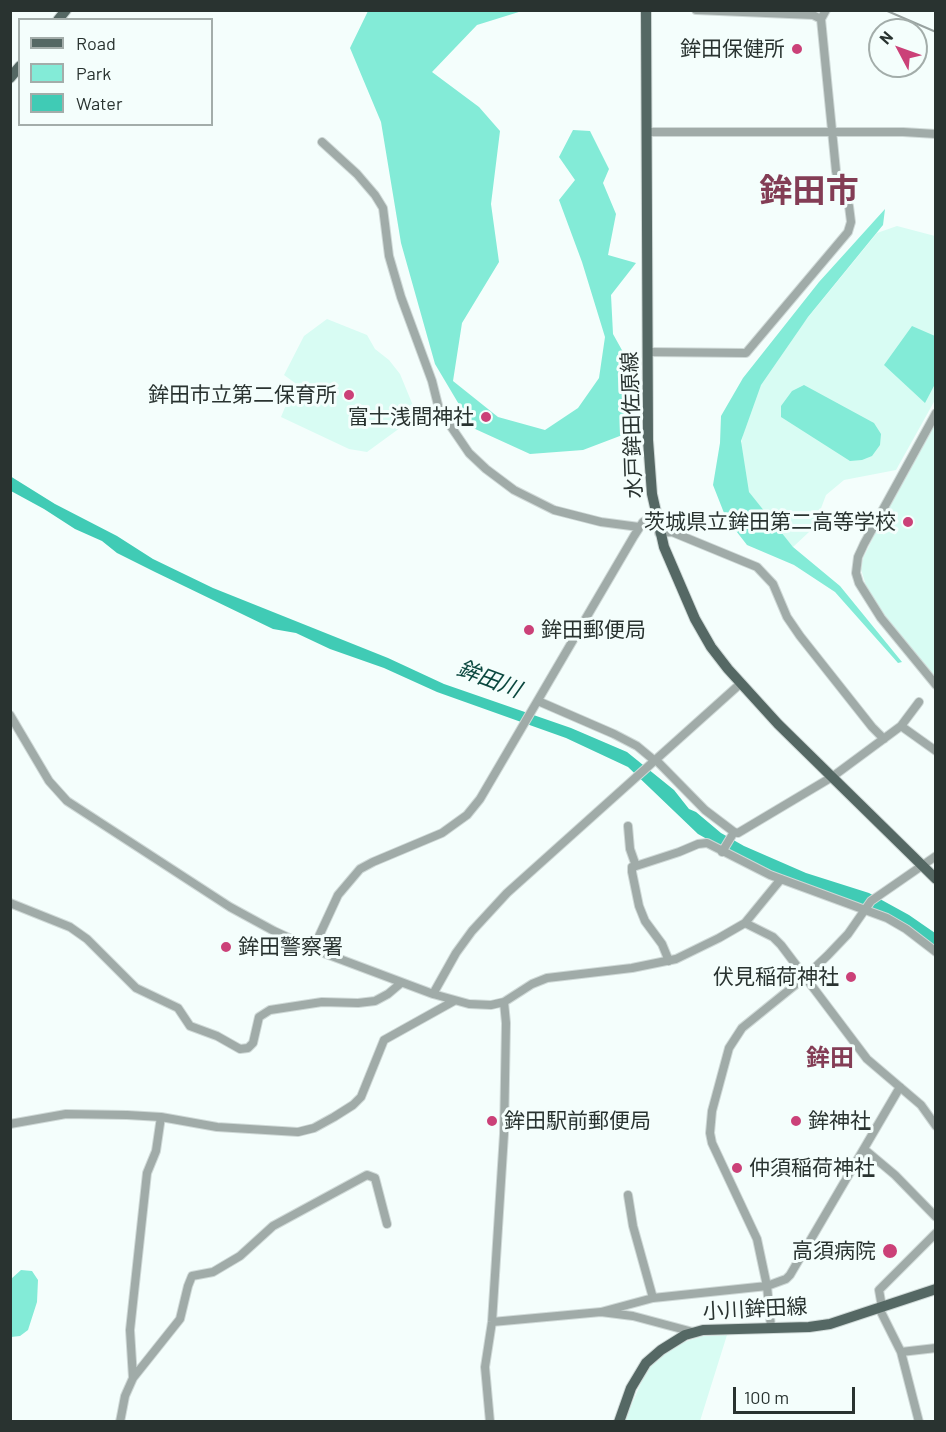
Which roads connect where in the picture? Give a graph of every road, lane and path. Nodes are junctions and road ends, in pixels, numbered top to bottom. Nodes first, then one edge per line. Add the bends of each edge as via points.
1 (646, 10) edge
2 (696, 10) edge
3 (823, 15) edge
4 (647, 132) junction
5 (832, 133) junction
6 (936, 134) edge
7 (322, 142) dead end
8 (649, 352) junction
9 (936, 413) edge
10 (655, 515) junction
11 (639, 528) junction
12 (660, 533) junction
13 (740, 684) junction
14 (936, 685) edge
15 (920, 702) dead end
16 (538, 703) junction
17 (10, 715) edge
18 (901, 726) junction
19 (884, 739) junction
20 (936, 751) edge
21 (654, 761) junction
22 (832, 777) junction
23 (628, 826) dead end
24 (734, 833) junction
25 (722, 850) junction
26 (936, 856) edge
27 (921, 865) junction
28 (636, 866) junction
29 (781, 879) junction
30 (936, 879) edge
31 (10, 903) edge
32 (866, 908) junction
33 (745, 923) junction
34 (313, 949) junction
35 (936, 952) edge
36 (669, 961) junction
37 (805, 977) junction
38 (401, 983) junction
39 (433, 994) junction
40 (454, 1000) junction
41 (504, 1002) junction
42 (900, 1087) junction
43 (161, 1117) junction
44 (10, 1124) edge
45 (936, 1126) edge
46 (864, 1149) junction
47 (628, 1195) dead end
48 (936, 1217) edge
49 (387, 1224) dead end
50 (936, 1233) edge
51 (767, 1286) junction
52 (936, 1289) edge
53 (653, 1298) junction
54 (881, 1308) junction
55 (601, 1312) junction
56 (492, 1322) junction
57 (771, 1327) junction
58 (693, 1332) junction
59 (936, 1348) edge
60 (901, 1352) junction
61 (133, 1378) junction
62 (120, 1422) edge
63 (489, 1422) edge
64 (619, 1422) edge
65 (919, 1422) edge

1 - 4 main road, 水戸鉾田佐原線
2 - 3 street
3 - 5 street
4 - 5 street
4 - 8 main road, 水戸鉾田佐原線
5 - 6 street
5 - 8 street via 836,171 849,206 848,232 746,353
7 - 11 street via 357,174 383,208 389,256 439,409 469,453 514,490 554,510
8 - 10 main road, 水戸鉾田佐原線 via 648,440
9 - 14 street via 864,544 856,573 881,618
10 - 11 street
10 - 12 main road, 水戸鉾田佐原線
11 - 16 street
12 - 13 main road, 水戸鉾田佐原線 via 695,619
12 - 19 street via 672,532 690,539 757,567 766,575 800,636
13 - 21 street
13 - 22 main road, 水戸鉾田佐原線
15 - 18 street
16 - 21 street via 614,734
16 - 34 street via 467,815 442,833 360,869 338,895
17 - 34 street via 44,773 67,801 230,907
18 - 19 street
18 - 20 street
19 - 22 street
21 - 24 street
21 - 39 street via 487,913 456,953
22 - 24 street via 746,830
22 - 27 main road, 水戸鉾田佐原線
23 - 28 street
24 - 25 street
25 - 28 street via 707,843 698,844
25 - 29 street
26 - 27 street
27 - 30 main road, 水戸鉾田佐原線
27 - 32 street via 881,892
28 - 36 street via 632,872 639,906
29 - 32 street
29 - 33 street
31 - 38 street via 70,927 136,988 178,1008 190,1026 240,1049 253,1043 259,1017 270,1010 322,1002 375,1001
32 - 35 street via 894,922
32 - 37 street via 848,934
33 - 36 street
33 - 37 street via 773,937
34 - 38 street
36 - 41 street via 547,978
37 - 42 street via 867,1059
37 - 51 street via 736,1035 712,1111 711,1143 757,1239
38 - 39 street
39 - 40 street
40 - 41 street via 481,1005
40 - 43 street via 384,1040 361,1097 314,1128 281,1132
41 - 56 street via 504,1134
42 - 45 street via 921,1105
42 - 46 street
43 - 44 street via 66,1114
43 - 61 street via 156,1150 147,1173 129,1330
46 - 48 street
46 - 51 street via 790,1275
47 - 53 street
49 - 61 street via 375,1178 367,1175 273,1226 240,1256 213,1272 192,1276 180,1319
50 - 54 street via 882,1286 878,1293
51 - 53 street
51 - 57 street
52 - 54 main road, 小川鉾田線
53 - 55 street
54 - 57 main road, 小川鉾田線 via 830,1324
54 - 60 street
55 - 56 street
55 - 58 street
56 - 63 street via 485,1367
57 - 58 main road, 小川鉾田線
58 - 64 main road, 小川鉾田線 via 646,1363 631,1388
59 - 60 street
60 - 65 street
61 - 62 street

